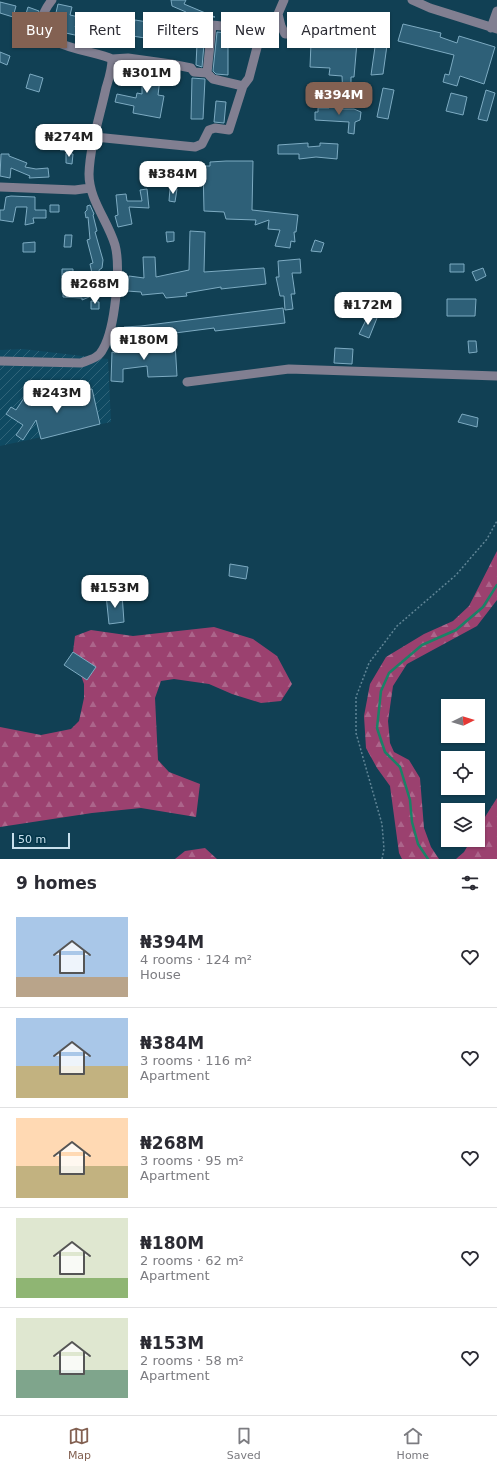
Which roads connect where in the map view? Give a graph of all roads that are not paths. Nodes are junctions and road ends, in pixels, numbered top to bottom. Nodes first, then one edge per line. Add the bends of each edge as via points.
1 (52, 0) edge
2 (284, 0) edge
3 (412, 0) edge
4 (422, 2) edge
5 (497, 11) edge
6 (279, 12) edge
7 (279, 18) edge
8 (221, 26) edge
9 (494, 29) edge
10 (287, 34) edge
11 (257, 48) edge
12 (112, 59) junction
13 (207, 73) junction
14 (242, 86) junction
15 (95, 137) junction
16 (0, 187) edge
17 (90, 188) junction
18 (0, 361) edge
19 (497, 376) edge
20 (187, 382) dead end

1 - 12 street via 42,19 43,28 49,39
2 - 6 street
3 - 4 street
4 - 9 street
5 - 9 street
7 - 10 street
8 - 13 street via 212,25
11 - 14 street via 249,78
12 - 13 street via 128,58 171,64 190,68 194,72
12 - 15 street via 112,72
13 - 14 street via 213,79
14 - 15 street via 229,130 209,130 202,144 195,148
15 - 17 street via 89,175
16 - 17 street via 74,190
17 - 18 street via 111,235 116,258 116,299 112,326 103,350 94,359 81,363
19 - 20 street via 289,369

